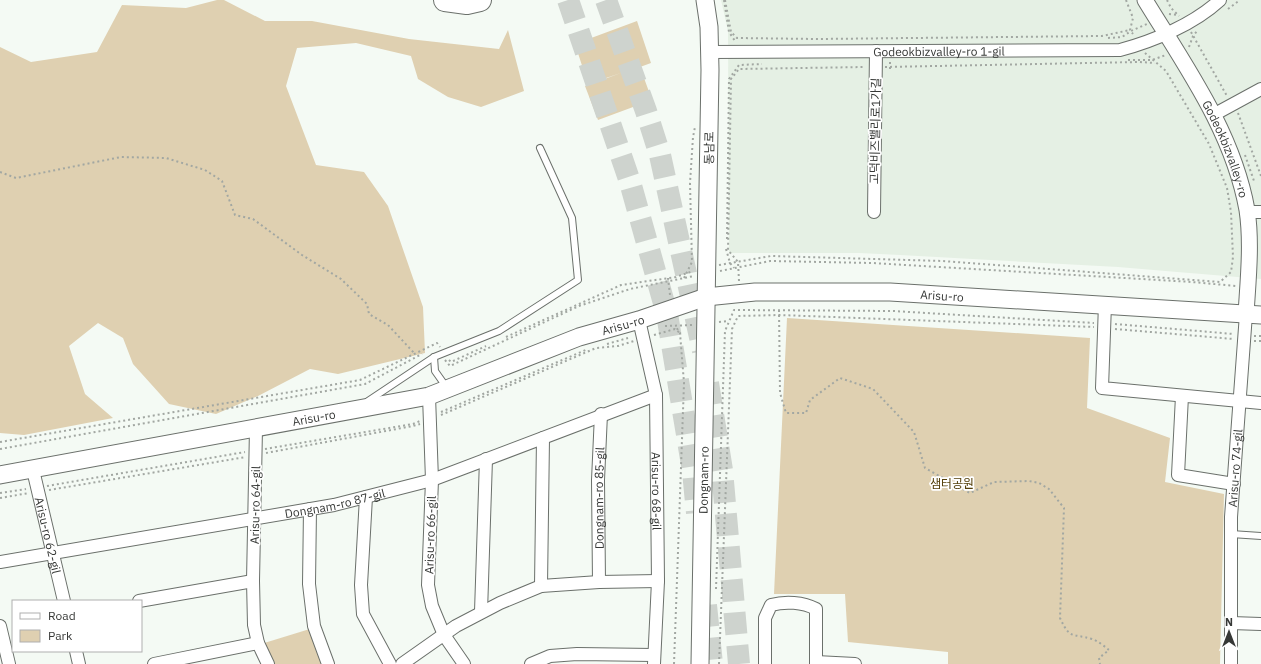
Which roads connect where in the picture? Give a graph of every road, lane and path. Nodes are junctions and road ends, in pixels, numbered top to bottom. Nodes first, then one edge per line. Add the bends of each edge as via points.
1 (445, 0) edge
2 (480, 0) edge
3 (705, 0) edge
4 (725, 0) edge
5 (1126, 0) edge
6 (1146, 0) edge
7 (1167, 0) edge
8 (1220, 0) edge
9 (1186, 22) junction
10 (1166, 34) junction
11 (876, 51) junction
12 (710, 52) junction
13 (1152, 60) dead end
14 (855, 62) dead end
15 (1156, 63) junction
16 (768, 64) dead end
17 (889, 67) dead end
18 (1261, 89) edge
19 (1232, 105) junction
20 (1215, 114) junction
21 (696, 122) dead end
22 (540, 148) dead end
23 (0, 172) edge
24 (1261, 176) edge
25 (874, 212) dead end
26 (1254, 212) edge
27 (738, 262) junction
28 (730, 263) junction
29 (707, 266) junction
30 (734, 268) dead end
31 (686, 273) junction
32 (684, 279) dead end
33 (706, 297) junction
34 (1105, 304) junction
35 (779, 310) junction
36 (780, 315) junction
37 (1253, 315) edge
38 (639, 320) junction
39 (1104, 326) junction
40 (662, 327) dead end
41 (1261, 336) edge
42 (1244, 337) junction
43 (1261, 341) edge
44 (493, 346) dead end
45 (597, 346) dead end
46 (415, 354) junction
47 (443, 354) junction
48 (434, 358) junction
49 (448, 389) junction
50 (656, 395) junction
51 (429, 396) junction
52 (1182, 396) junction
53 (1240, 401) junction
54 (1261, 403) edge
55 (355, 410) junction
56 (601, 414) junction
57 (430, 416) junction
58 (256, 428) junction
59 (543, 438) junction
60 (0, 442) edge
61 (0, 449) edge
62 (256, 450) junction
63 (486, 459) junction
64 (33, 470) junction
65 (0, 475) edge
66 (432, 480) junction
67 (1234, 484) junction
68 (37, 487) junction
69 (0, 493) edge
70 (366, 497) junction
71 (310, 510) junction
72 (255, 519) junction
73 (1231, 534) junction
74 (1261, 536) edge
75 (53, 553) junction
76 (0, 562) edge
77 (253, 581) junction
78 (658, 581) junction
79 (599, 582) junction
80 (541, 586) junction
81 (716, 593) dead end
82 (64, 600) edge
83 (142, 600) edge
84 (481, 612) junction
85 (1231, 624) junction
86 (1261, 624) edge
87 (0, 626) edge
88 (444, 635) junction
89 (258, 643) junction
90 (76, 652) edge
91 (654, 660) edge
92 (816, 663) edge
93 (9, 664) edge
94 (79, 664) edge
95 (154, 664) edge
96 (268, 664) edge
97 (328, 664) edge
98 (390, 664) edge
99 (402, 664) edge
100 (464, 664) edge
101 (531, 664) edge
102 (674, 664) edge
103 (700, 664) edge
104 (719, 664) edge
105 (765, 664) edge
106 (855, 664) edge
107 (1100, 664) edge
108 (1231, 664) edge

1 - 2 highway via 467,3
3 - 12 main road, 동남로
4 - 5 path via 731,32 737,38 818,39 1102,36 1130,30 1133,18
6 - 10 street, Godeokbizvalley-ro
7 - 9 path
8 - 9 street, Godeokbizvalley-ro 1-gil
9 - 10 street, Godeokbizvalley-ro 1-gil
9 - 19 path
10 - 11 street, Godeokbizvalley-ro 1-gil via 1137,46 1105,51
10 - 20 street, Godeokbizvalley-ro
11 - 12 street, Godeokbizvalley-ro 1-gil
11 - 25 street, 고덕비즈밸리로1가길
12 - 29 main road, 동남로
13 - 15 path
14 - 27 path via 865,67 739,69 731,79 728,250
15 - 17 path
15 - 27 path via 1166,71 1210,144 1227,188 1232,212 1233,258 1231,272 1220,282 943,261 771,256
16 - 28 path via 739,65 729,79 726,251
18 - 19 street
19 - 20 street
19 - 24 path via 1237,111
20 - 26 street, Godeokbizvalley-ro
21 - 31 path via 690,183 692,262
22 - 47 lane via 572,218 578,280 499,331
23 - 46 path via 16,178 121,157 166,158 205,170 222,181 236,215 253,219 302,255 341,279 367,304 369,314 398,333
26 - 37 street, Godeokbizvalley-ro via 1248,284
27 - 28 path
28 - 29 path
28 - 30 path
29 - 31 path
29 - 33 main road, 동남로
31 - 32 path
31 - 47 path via 676,277 621,285 451,362
33 - 34 main road, Arisu-ro via 755,292 890,292
33 - 38 main road, Arisu-ro
33 - 103 main road, Dongnam-ro
34 - 37 main road, Arisu-ro
34 - 39 street
35 - 36 path
35 - 39 path via 893,311
35 - 81 path via 734,310 725,331
36 - 39 path
36 - 104 path via 738,316 732,329
36 - 107 path via 780,393 786,413 806,413 810,400 840,378 872,389 914,432 925,468 970,493 994,482 1038,482 1049,489 1064,508 1060,618 1066,631 1077,637 1093,639 1109,650 1099,658
37 - 42 street, Arisu-ro 74-gil
38 - 49 main road, Arisu-ro via 579,337
38 - 50 street, Arisu-ro 68-gil
39 - 42 path
39 - 42 path
39 - 52 street via 1102,388
40 - 102 path via 674,325 680,333 684,383
41 - 42 path
42 - 43 path
42 - 53 street, Arisu-ro 74-gil
44 - 47 path via 450,366
45 - 57 path
46 - 47 path via 437,343
46 - 60 path via 360,380
47 - 48 lane
47 - 61 path via 437,347 365,384
48 - 49 lane via 435,372
48 - 55 lane
49 - 51 main road, Arisu-ro
50 - 56 street, Dongnam-ro 87-gil
50 - 78 street, Arisu-ro 68-gil
51 - 55 main road, Arisu-ro
51 - 57 street, Arisu-ro 66-gil
52 - 53 street
52 - 67 street via 1178,475
53 - 54 street
53 - 67 street, Arisu-ro 74-gil
55 - 58 main road, Arisu-ro
56 - 59 street, Dongnam-ro 87-gil
56 - 79 street, Dongnam-ro 85-gil via 598,480
57 - 62 path via 413,424
57 - 66 street, Arisu-ro 66-gil
58 - 62 street, Arisu-ro 64-gil
58 - 64 main road, Arisu-ro
59 - 63 street, Dongnam-ro 87-gil
59 - 80 street
62 - 68 path
62 - 72 street, Arisu-ro 64-gil
63 - 66 street, Dongnam-ro 87-gil
63 - 84 street
64 - 65 main road, Arisu-ro
64 - 68 street, Arisu-ro 62-gil
66 - 70 street, Dongnam-ro 87-gil
66 - 88 street, Arisu-ro 66-gil via 428,585 432,606
67 - 73 street, Arisu-ro 74-gil
68 - 69 path
68 - 75 street, Arisu-ro 62-gil
70 - 71 street, Dongnam-ro 87-gil
70 - 98 street via 360,585 363,614
71 - 72 street, Dongnam-ro 87-gil
71 - 97 street via 309,584 314,626
72 - 75 street, Dongnam-ro 87-gil
72 - 77 street, Arisu-ro 64-gil
73 - 74 lane
73 - 85 street, Arisu-ro 74-gil
75 - 76 street, Dongnam-ro 87-gil
75 - 82 street, Arisu-ro 62-gil
77 - 83 street
77 - 89 street, Arisu-ro 64-gil via 254,625
78 - 79 street
78 - 91 street, Arisu-ro 68-gil
79 - 80 street
80 - 84 street
84 - 88 street
85 - 86 street
85 - 108 street, Arisu-ro 74-gil
87 - 93 street
88 - 99 street
88 - 100 street, Arisu-ro 66-gil
89 - 95 street
89 - 96 street, Arisu-ro 64-gil
90 - 94 street
91 - 101 street via 577,654 550,656
92 - 105 street via 816,609 808,605 781,603 771,605 765,618
92 - 106 street

